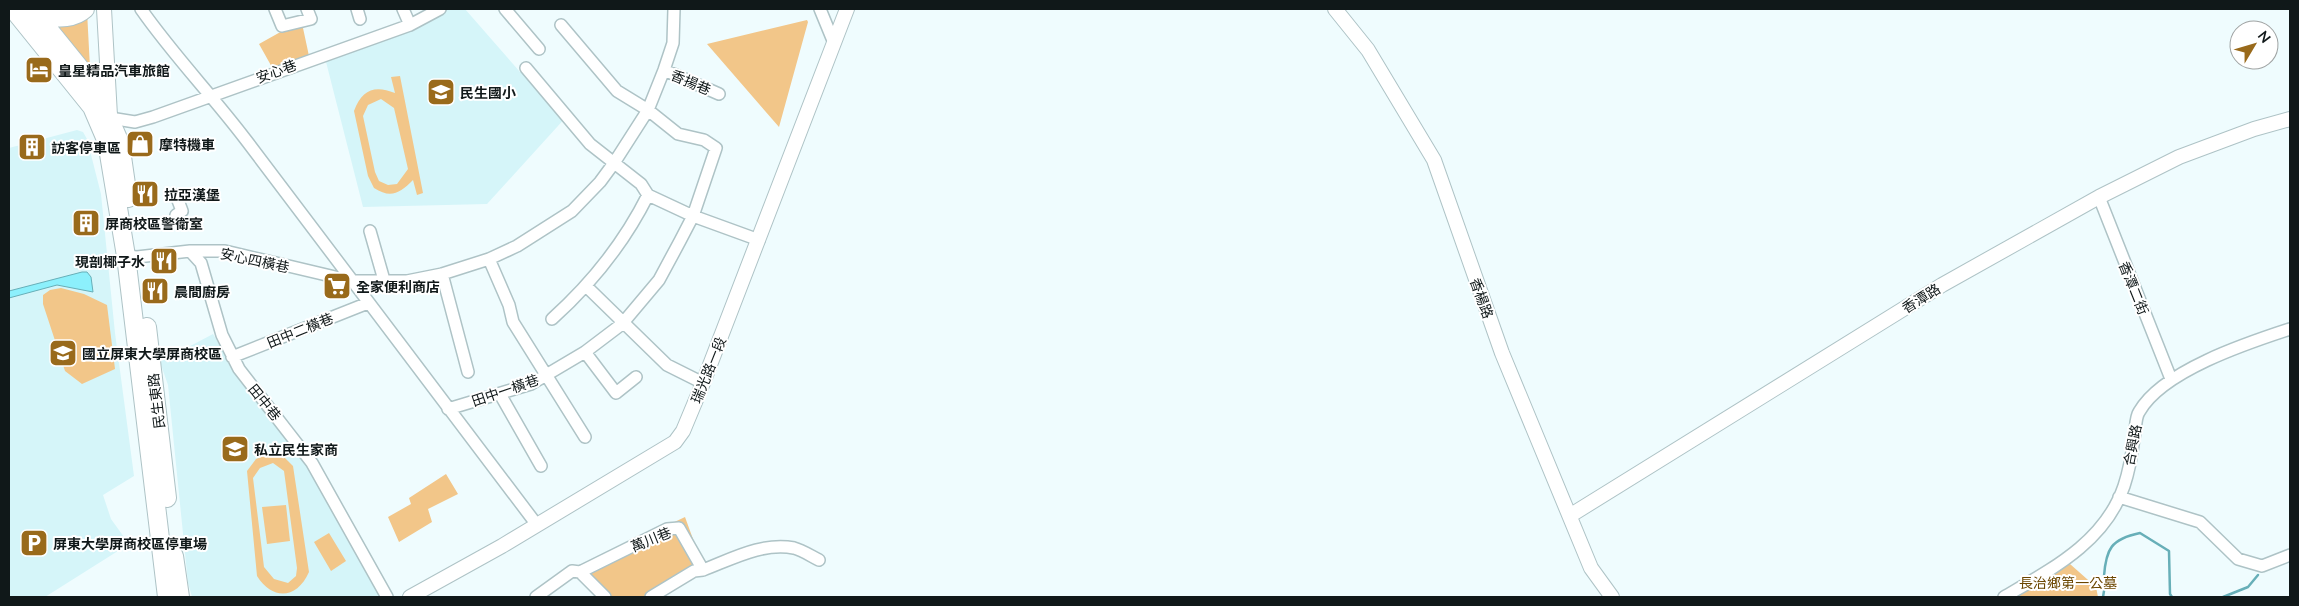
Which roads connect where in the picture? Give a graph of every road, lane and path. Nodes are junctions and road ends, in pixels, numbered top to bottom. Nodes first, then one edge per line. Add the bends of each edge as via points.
1 (13, 9) edge
2 (85, 9) edge
3 (104, 9) edge
4 (141, 9) edge
5 (275, 9) edge
6 (307, 9) edge
7 (403, 9) edge
8 (438, 9) edge
9 (506, 9) edge
10 (674, 9) edge
11 (820, 9) edge
12 (847, 9) edge
13 (1335, 9) edge
14 (35, 12) edge
15 (410, 25) junction
16 (561, 25) dead end
17 (834, 43) junction
18 (539, 49) dead end
19 (526, 68) dead end
20 (664, 70) junction
21 (719, 94) dead end
22 (211, 95) junction
23 (648, 110) junction
24 (110, 118) junction
25 (2290, 119) edge
26 (107, 142) junction
27 (614, 163) junction
28 (176, 195) dead end
29 (648, 195) junction
30 (2098, 197) junction
31 (176, 215) dead end
32 (693, 216) junction
33 (370, 232) dead end
34 (760, 240) junction
35 (190, 250) junction
36 (131, 257) junction
37 (490, 259) junction
38 (442, 274) junction
39 (384, 280) junction
40 (352, 281) junction
41 (586, 287) junction
42 (368, 303) junction
43 (552, 319) dead end
44 (622, 324) junction
45 (2290, 329) edge
46 (585, 352) junction
47 (232, 358) junction
48 (468, 372) dead end
49 (546, 375) junction
50 (636, 377) dead end
51 (2171, 378) junction
52 (703, 383) junction
53 (500, 394) junction
54 (448, 409) junction
55 (585, 437) dead end
56 (541, 466) dead end
57 (2119, 496) junction
58 (1571, 515) junction
59 (536, 525) junction
60 (2290, 555) edge
61 (819, 560) dead end
62 (703, 570) junction
63 (576, 571) junction
64 (550, 593) edge
65 (167, 597) edge
66 (180, 597) edge
67 (387, 597) edge
68 (410, 597) edge
69 (536, 597) edge
70 (605, 597) edge
71 (651, 597) edge
72 (1612, 597) edge
73 (2004, 597) edge

1 - 26 main road via 92,107
2 - 14 main road via 74,16 61,18
3 - 24 street, 民生東路
4 - 22 street via 169,48
5 - 6 street via 282,26 310,19
7 - 15 street
8 - 15 street, 安心巷
9 - 18 street
10 - 20 street, 香揚巷 via 673,42
11 - 17 street
12 - 17 street, 瑞光路一段
13 - 58 street, 香楊路 via 1368,50 1434,160 1502,354
14 - 24 main road via 96,88
15 - 22 street, 安心巷
16 - 23 street via 617,91
17 - 34 street, 瑞光路一段
19 - 27 street via 590,144
20 - 21 street, 香揚巷
20 - 23 street, 香揚巷
22 - 24 street, 安心巷 via 135,122
22 - 40 street
23 - 27 street, 安心四橫巷
23 - 32 street, 田中一橫巷 via 678,134 704,140 716,148
24 - 26 street, 民生東路
24 - 36 main road, 民生東路 via 120,143
25 - 30 street, 香潭路 via 2179,157
26 - 36 main road, 民生東路
27 - 29 street via 641,184
27 - 37 street, 安心四橫巷 via 572,211
28 - 31 street via 182,211
29 - 32 street
29 - 41 street via 633,224
30 - 51 street, 香潭二街
30 - 58 street, 香潭路 via 1942,285
32 - 34 street
32 - 44 street, 田中一橫巷 via 659,280
33 - 39 street
34 - 52 street, 瑞光路一段
35 - 36 street, 安心四橫巷
35 - 40 street, 安心四橫巷 via 225,251
35 - 47 street, 田中巷 via 201,263
36 - 65 main road, 民生東路
36 - 66 main road, 民生東路 via 155,388
37 - 38 street, 安心四橫巷
37 - 49 street via 513,322
38 - 39 street, 安心四橫巷 via 407,281
38 - 48 street
39 - 40 street, 安心四橫巷
40 - 42 street
41 - 43 street
41 - 44 street
42 - 47 street, 田中二橫巷
42 - 54 street
44 - 46 street, 田中一橫巷
44 - 52 street via 667,365
45 - 51 street, 合興路 via 2249,343
46 - 49 street, 田中一橫巷
46 - 50 street via 616,393
47 - 67 street, 田中巷 via 312,463
49 - 53 street, 田中一橫巷
49 - 55 street
51 - 57 street, 合興路 via 2138,412
52 - 59 street, 瑞光路一段 via 683,431 675,442
53 - 54 street, 田中一橫巷
53 - 56 street
54 - 59 street
57 - 60 street via 2200,522 2238,559 2262,566
57 - 73 street, 合興路 via 2107,521 2088,543
58 - 72 street, 香楊路 via 1591,568
59 - 68 street, 瑞光路一段
61 - 62 street via 794,548 768,548 741,554
62 - 63 street, 萬川巷 via 678,528 667,529
62 - 71 street via 694,571
63 - 64 street
63 - 70 street
64 - 69 street

